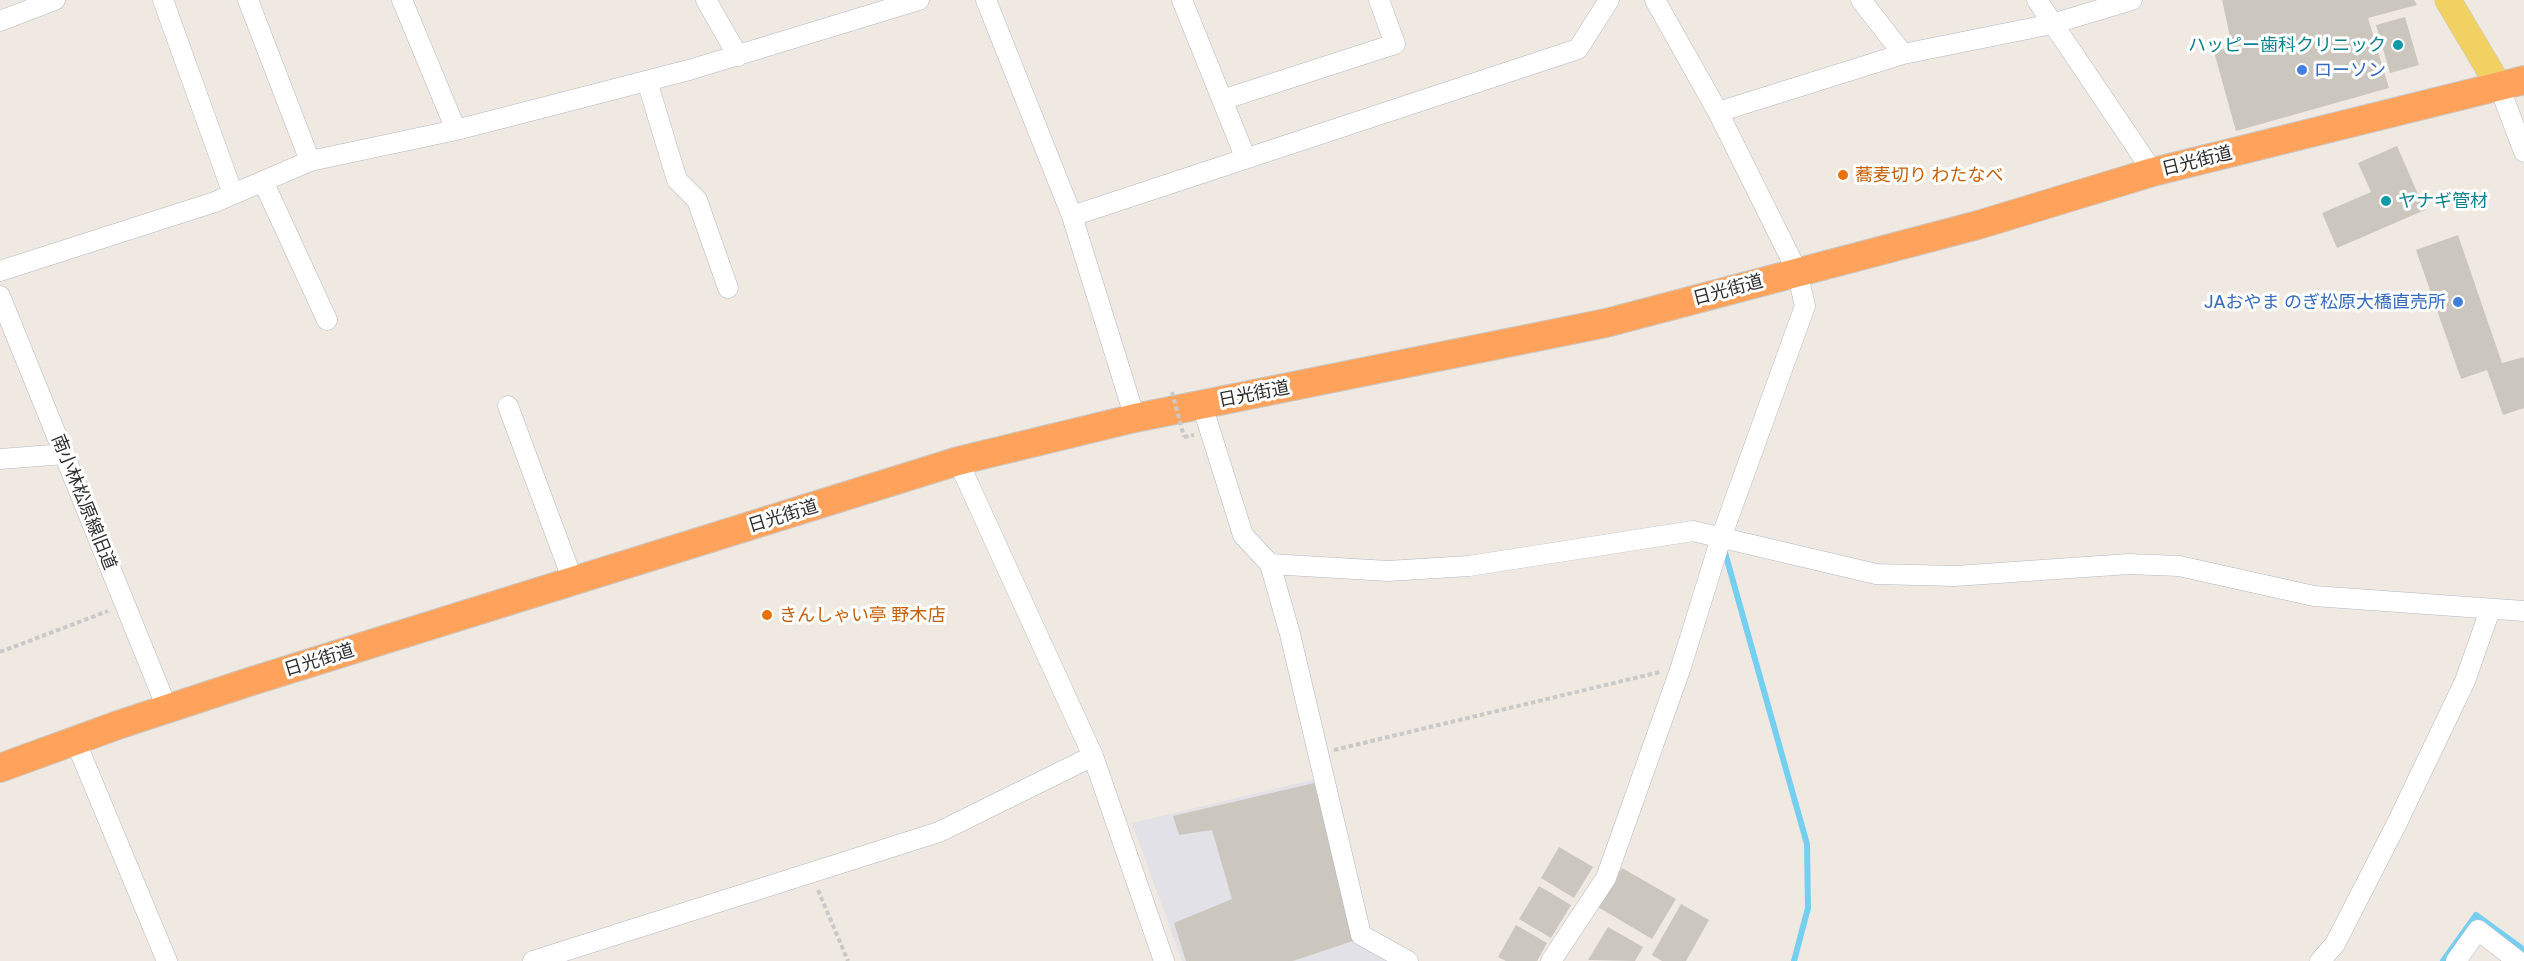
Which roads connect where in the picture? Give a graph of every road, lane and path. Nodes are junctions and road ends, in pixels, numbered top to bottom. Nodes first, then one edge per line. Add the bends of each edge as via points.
1 (55, 0) edge
2 (163, 0) edge
3 (248, 0) edge
4 (402, 0) edge
5 (706, 0) edge
6 (919, 0) edge
7 (986, 0) edge
8 (1182, 0) edge
9 (1379, 0) edge
10 (1609, 0) edge
11 (1655, 0) edge
12 (1861, 0) edge
13 (2037, 0) edge
14 (2132, 0) edge
15 (2448, 0) edge
16 (0, 21) edge
17 (2052, 24) junction
18 (1903, 54) junction
19 (738, 56) junction
20 (647, 81) junction
21 (2512, 83) edge
22 (1222, 100) junction
23 (1718, 112) junction
24 (456, 130) junction
25 (2524, 152) edge
26 (1246, 159) junction
27 (310, 161) junction
28 (2153, 172) junction
29 (263, 182) junction
30 (233, 194) junction
31 (1072, 216) junction
32 (0, 271) edge
33 (1797, 271) junction
34 (728, 288) dead end
35 (0, 296) edge
36 (327, 320) dead end
37 (1172, 392) dead end
38 (1202, 405) junction
39 (508, 406) dead end
40 (1135, 418) junction
41 (1184, 437) dead end
42 (65, 454) junction
43 (0, 459) edge
44 (958, 462) junction
45 (1721, 538) junction
46 (1270, 564) junction
47 (573, 581) junction
48 (125, 604) junction
49 (2490, 610) junction
50 (2524, 611) edge
51 (0, 652) edge
52 (1681, 667) junction
53 (167, 708) junction
54 (75, 740) junction
55 (1318, 753) junction
56 (1093, 756) junction
57 (0, 768) edge
58 (810, 872) junction
59 (167, 961) edge
60 (533, 961) edge
61 (848, 961) edge
62 (1164, 961) edge
63 (1408, 961) edge
64 (1551, 961) edge
65 (2320, 961) edge
66 (2456, 961) edge
67 (2518, 961) edge

1 - 16 street
2 - 30 street
3 - 27 street
4 - 24 street
5 - 19 street
6 - 19 street
7 - 31 street
8 - 22 street
9 - 22 street via 1395,44
10 - 26 street via 1578,49
11 - 23 street
12 - 18 street
13 - 17 street
14 - 17 street
15 - 21 main road
17 - 18 street
17 - 28 street
18 - 23 street
19 - 20 street
20 - 24 street
20 - 34 street via 677,180 697,200
21 - 25 street
21 - 28 highway, 日光街道
22 - 26 street
23 - 33 street
24 - 27 street
26 - 31 street
27 - 29 street
28 - 33 highway, 日光街道 via 1978,225
29 - 30 street
29 - 36 street
30 - 32 street
31 - 40 street
33 - 38 highway, 日光街道 via 1606,323
33 - 45 street via 1804,306
35 - 42 street, 南小林松原線旧道
37 - 41 path, bridge
38 - 40 highway, 日光街道
38 - 46 street via 1243,535
39 - 47 street
40 - 44 highway, 日光街道
42 - 43 street
42 - 48 street, 南小林松原線旧道
44 - 47 highway, 日光街道
44 - 56 street
45 - 46 street via 1693,531 1469,566 1388,571
45 - 49 street via 1876,574 1955,576 2129,564 2179,566 2314,596
45 - 52 street
46 - 55 street
47 - 53 highway, 日光街道
48 - 51 path
48 - 53 street, 南小林松原線旧道
49 - 50 street
49 - 65 street via 2465,681 2396,825 2336,944
52 - 55 path
52 - 64 street via 1606,878
53 - 54 highway, 日光街道
54 - 57 highway, 日光街道
54 - 59 street
55 - 63 street via 1361,935
56 - 58 street via 939,832
56 - 62 street
58 - 60 street
58 - 61 path
66 - 67 street via 2478,930

